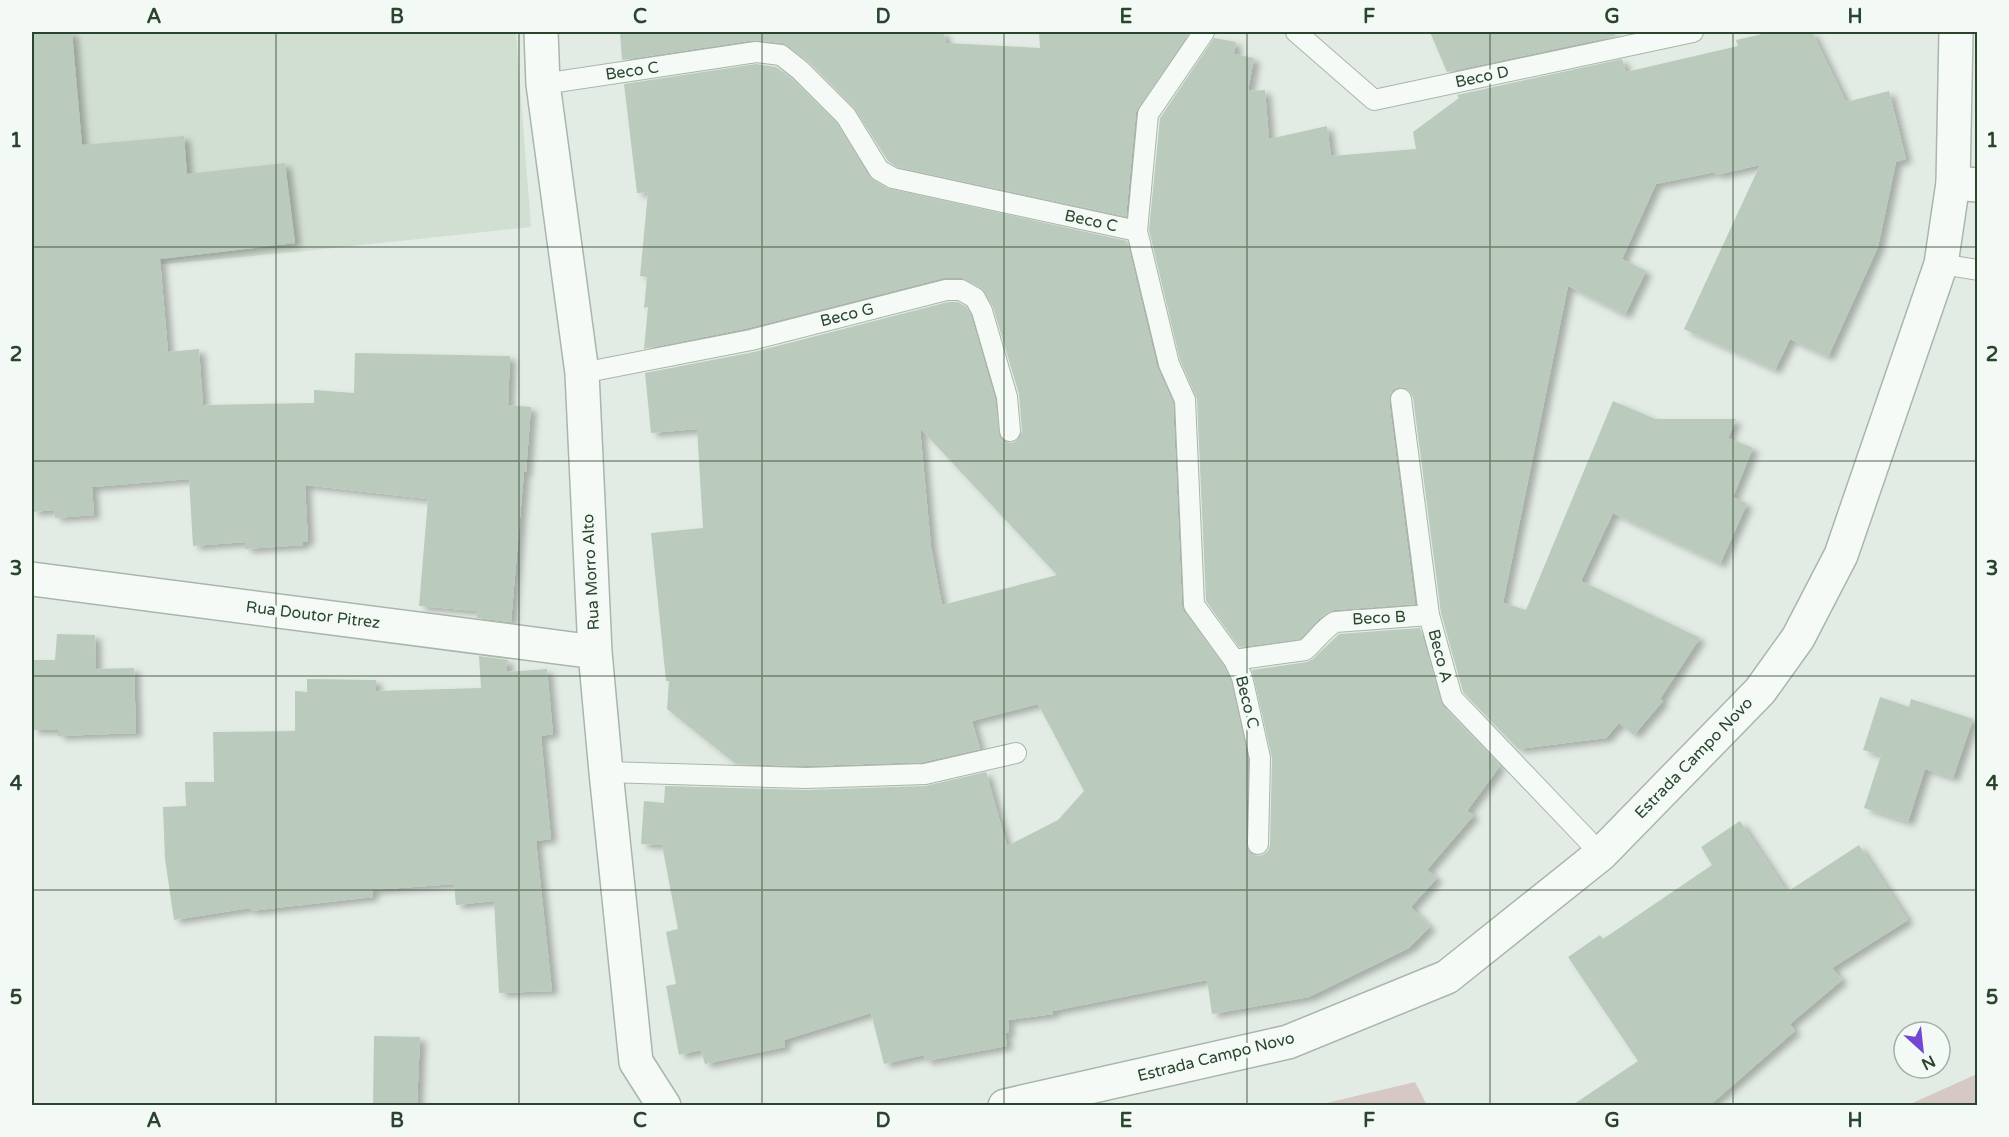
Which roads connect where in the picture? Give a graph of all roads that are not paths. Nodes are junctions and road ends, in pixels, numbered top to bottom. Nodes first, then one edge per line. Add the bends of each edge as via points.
1 (542, 32) edge
2 (1204, 32) edge
3 (1296, 32) edge
4 (1693, 32) edge
5 (1956, 32) edge
6 (543, 84) junction
7 (1965, 184) edge
8 (1137, 231) junction
9 (1941, 264) junction
10 (1977, 270) edge
11 (582, 374) junction
12 (1401, 399) dead end
13 (1010, 431) dead end
14 (32, 579) edge
15 (1429, 615) junction
16 (595, 651) junction
17 (1234, 660) junction
18 (1016, 753) dead end
19 (606, 772) junction
20 (1258, 844) dead end
21 (1601, 854) junction
22 (664, 1106) edge
23 (1005, 1106) edge

1 - 6 street, Rua Morro Alto
2 - 8 lane via 1148,114
3 - 4 lane, Beco D via 1374,100
5 - 7 street, Estrada Campo Novo
6 - 8 lane, Beco C via 756,52 781,56 846,116 879,170 892,178
6 - 11 street, Rua Morro Alto
7 - 9 street, Estrada Campo Novo
8 - 17 lane, Beco C via 1169,364 1185,400 1194,605
9 - 10 lane
9 - 21 street, Estrada Campo Novo via 1840,555 1798,638 1760,691
11 - 13 lane, Beco G via 751,340 946,290 961,290 975,298 982,311 1007,397
11 - 16 street, Rua Morro Alto
12 - 15 lane, Beco A
14 - 16 street, Rua Doutor Pitrez
15 - 17 lane, Beco B via 1335,622 1305,650
15 - 21 lane, Beco A via 1452,698
16 - 19 street, Rua Morro Alto
17 - 20 lane, Beco C via 1242,677 1260,758
18 - 19 lane via 926,774 806,778
19 - 22 street, Rua Morro Alto via 636,1062
21 - 23 street, Estrada Campo Novo via 1447,976 1288,1042

